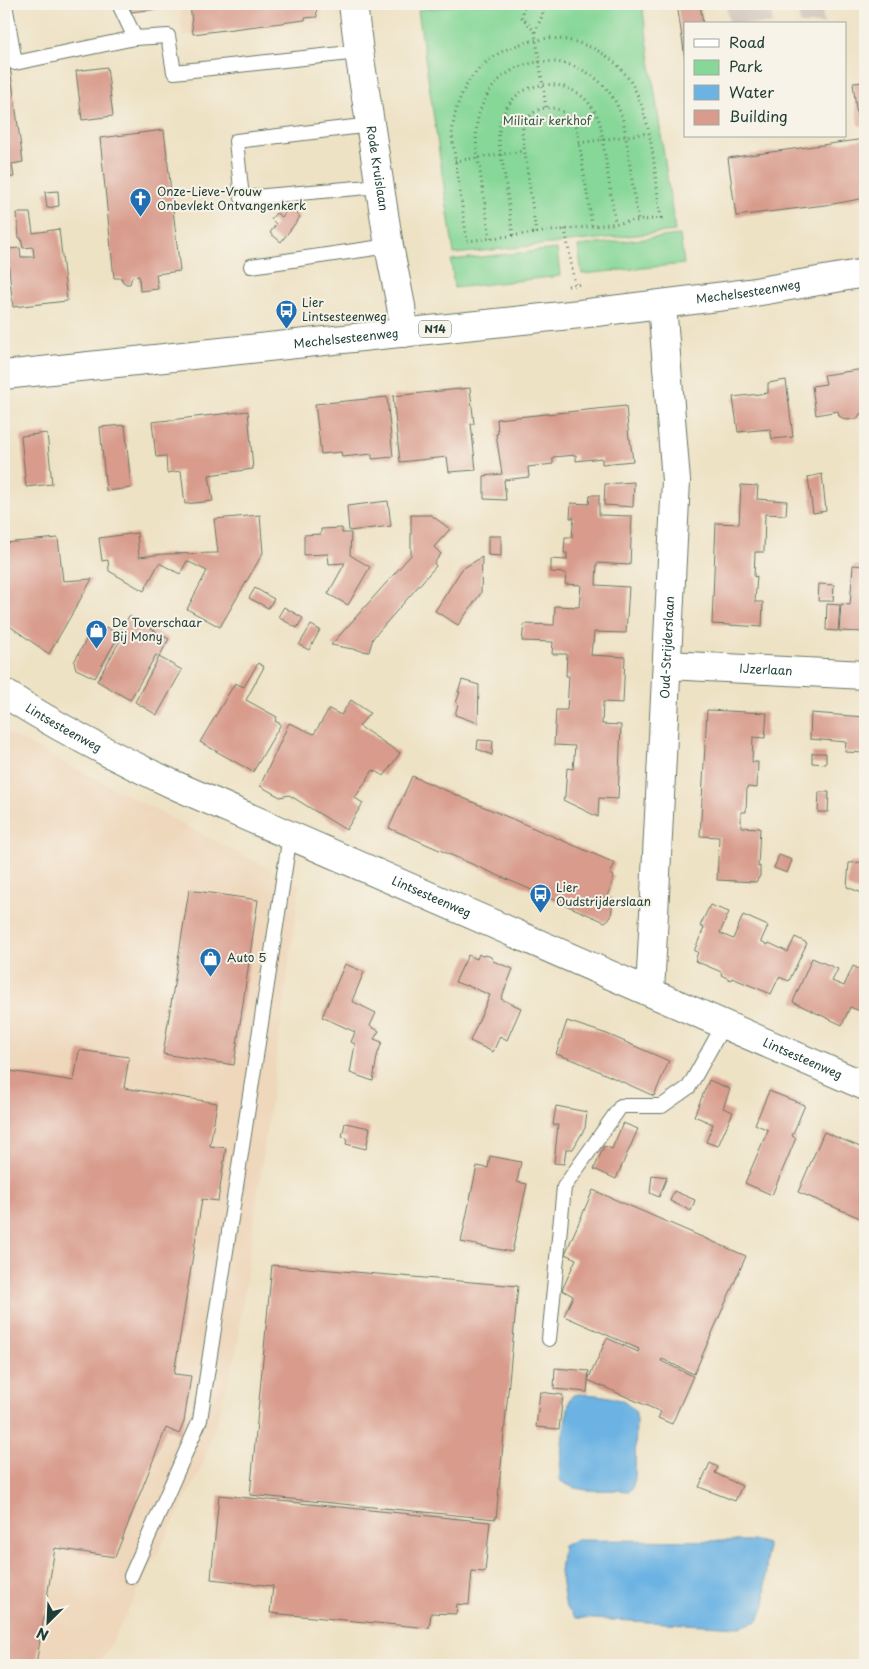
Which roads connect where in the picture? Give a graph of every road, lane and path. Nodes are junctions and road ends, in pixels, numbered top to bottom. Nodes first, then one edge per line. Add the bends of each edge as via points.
1 (5, 4) edge
2 (119, 4) edge
3 (353, 4) edge
4 (528, 4) edge
5 (536, 4) edge
6 (535, 32) junction
7 (135, 38) junction
8 (536, 39) junction
9 (359, 52) junction
10 (539, 62) junction
11 (543, 85) junction
12 (546, 108) junction
13 (371, 125) junction
14 (648, 133) junction
15 (625, 136) junction
16 (602, 140) junction
17 (579, 143) junction
18 (524, 151) junction
19 (501, 154) junction
20 (478, 158) junction
21 (455, 161) junction
22 (380, 186) junction
23 (638, 220) junction
24 (615, 223) junction
25 (592, 226) junction
26 (565, 229) junction
27 (536, 233) junction
28 (513, 235) junction
29 (490, 238) junction
30 (389, 246) junction
31 (251, 266) dead end
32 (865, 273) edge
33 (575, 285) dead end
34 (662, 304) junction
35 (404, 333) junction
36 (4, 375) edge
37 (666, 665) junction
38 (865, 674) edge
39 (4, 693) edge
40 (290, 835) junction
41 (650, 992) junction
42 (724, 1024) junction
43 (865, 1086) edge
44 (549, 1339) dead end
45 (132, 1576) dead end

1 - 7 lane via 15,63
2 - 7 lane
3 - 9 street, Rode Kruislaan
4 - 6 path via 523,8 522,17
5 - 6 path via 542,8 543,14
6 - 8 path
7 - 9 lane via 168,36 174,72
8 - 10 path
8 - 14 path via 578,42 614,62 639,95
8 - 21 path via 497,54 468,83 461,95 454,122
9 - 13 street, Rode Kruislaan
10 - 11 path
10 - 15 path via 571,64 598,80 618,105
10 - 20 path via 510,73 487,96 476,125
11 - 12 path
11 - 16 path via 571,89 583,97 597,114
11 - 19 path via 522,92 507,108 500,128
12 - 17 path via 568,114 577,128
12 - 18 path via 535,112 524,124
13 - 22 street, Rode Kruislaan
13 - 22 lane via 236,141 242,198
14 - 15 path
14 - 23 path via 661,218
15 - 16 path
15 - 23 path
16 - 17 path
16 - 24 path
17 - 25 path
18 - 19 path
18 - 27 path
19 - 20 path
19 - 28 path
20 - 21 path
20 - 29 path
21 - 29 path via 467,241
22 - 30 street, Rode Kruislaan
23 - 24 path
24 - 25 path
25 - 26 path
26 - 27 path
26 - 33 path
27 - 28 path
28 - 29 path
30 - 31 lane
30 - 35 street, Rode Kruislaan
32 - 34 street, Mechelsesteenweg / N14
34 - 35 street, Mechelsesteenweg / N14
34 - 37 street, Oud-Strijderslaan via 676,481
35 - 36 street, Mechelsesteenweg / N14
37 - 38 street, IJzerlaan
37 - 41 street, Oud-Strijderslaan
39 - 40 street, Lintsesteenweg via 110,755
40 - 41 street, Lintsesteenweg
40 - 45 lane via 200,1420
41 - 42 street, Lintsesteenweg
42 - 43 street, Lintsesteenweg
42 - 44 lane via 689,1087 662,1106 620,1106 564,1187

